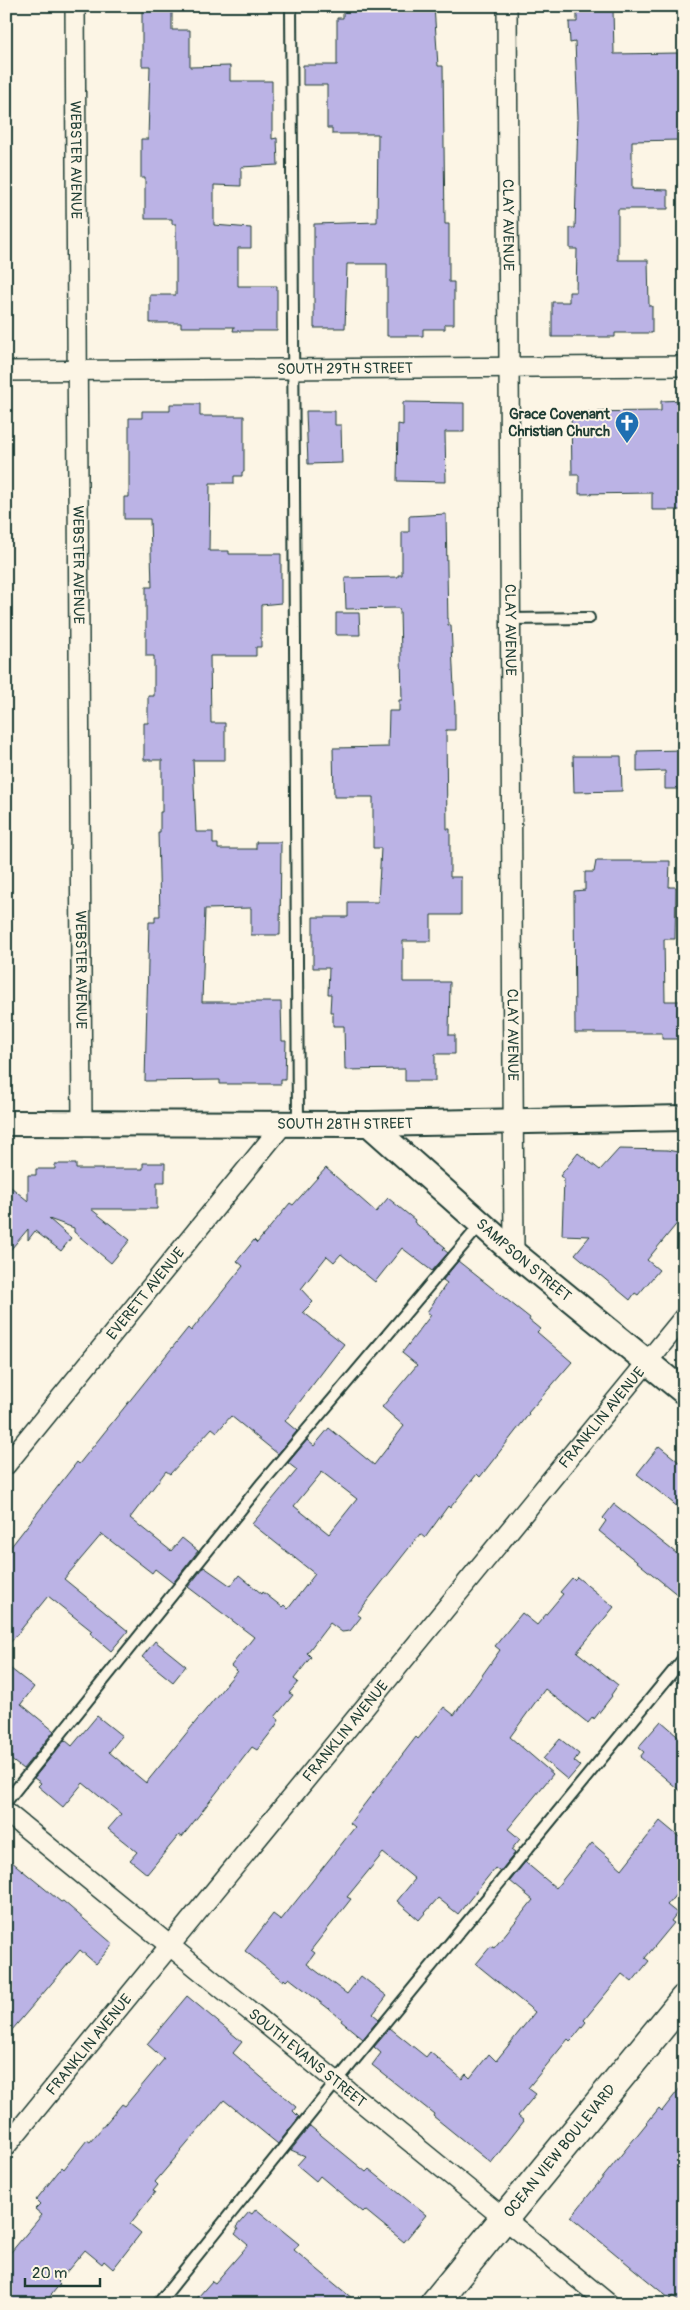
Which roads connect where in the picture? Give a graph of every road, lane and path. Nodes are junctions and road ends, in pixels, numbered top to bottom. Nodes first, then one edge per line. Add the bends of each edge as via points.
1 (75, 6) edge
2 (291, 6) edge
3 (507, 6) edge
4 (684, 366) edge
5 (509, 368) junction
6 (294, 369) junction
7 (77, 370) junction
8 (6, 372) edge
9 (590, 618) dead end
10 (510, 619) junction
11 (684, 1118) edge
12 (82, 1122) junction
13 (292, 1122) junction
14 (513, 1122) junction
15 (7, 1124) edge
16 (369, 1124) junction
17 (481, 1224) junction
18 (514, 1253) junction
19 (684, 1317) edge
20 (647, 1362) junction
21 (684, 1392) edge
22 (6, 1464) edge
23 (684, 1658) edge
24 (6, 1802) edge
25 (6, 1812) edge
26 (171, 1944) junction
27 (684, 1999) edge
28 (337, 2081) junction
29 (6, 2146) edge
30 (504, 2218) junction
31 (158, 2304) edge
32 (434, 2304) edge
33 (609, 2304) edge

1 - 7 street, WEBSTER AVENUE
2 - 6 lane
3 - 5 street, CLAY AVENUE
4 - 5 street, SOUTH 29TH STREET
5 - 6 street, SOUTH 29TH STREET
5 - 10 street, CLAY AVENUE
6 - 7 street, SOUTH 29TH STREET
6 - 13 lane
7 - 8 street, SOUTH 29TH STREET
7 - 12 street, WEBSTER AVENUE
9 - 10 lane
10 - 14 street, CLAY AVENUE
11 - 14 street, SOUTH 28TH STREET
12 - 13 street, SOUTH 28TH STREET
12 - 15 street, SOUTH 28TH STREET
13 - 16 street, SOUTH 28TH STREET
13 - 22 street, EVERETT AVENUE
14 - 16 street, SOUTH 28TH STREET
14 - 18 street, CLAY AVENUE
16 - 17 street, SAMPSON STREET
17 - 18 street, SAMPSON STREET
17 - 24 lane via 262,1483
18 - 20 street, SAMPSON STREET
19 - 20 street, FRANKLIN AVENUE
20 - 21 street, SAMPSON STREET
20 - 26 street, FRANKLIN AVENUE
23 - 28 lane
25 - 26 street, SOUTH EVANS STREET
26 - 28 street, SOUTH EVANS STREET
26 - 29 street, FRANKLIN AVENUE
27 - 30 main road, OCEAN VIEW BOULEVARD
28 - 30 street, SOUTH EVANS STREET
28 - 31 lane
30 - 32 main road, OCEAN VIEW BOULEVARD
30 - 33 street, SOUTH EVANS STREET

